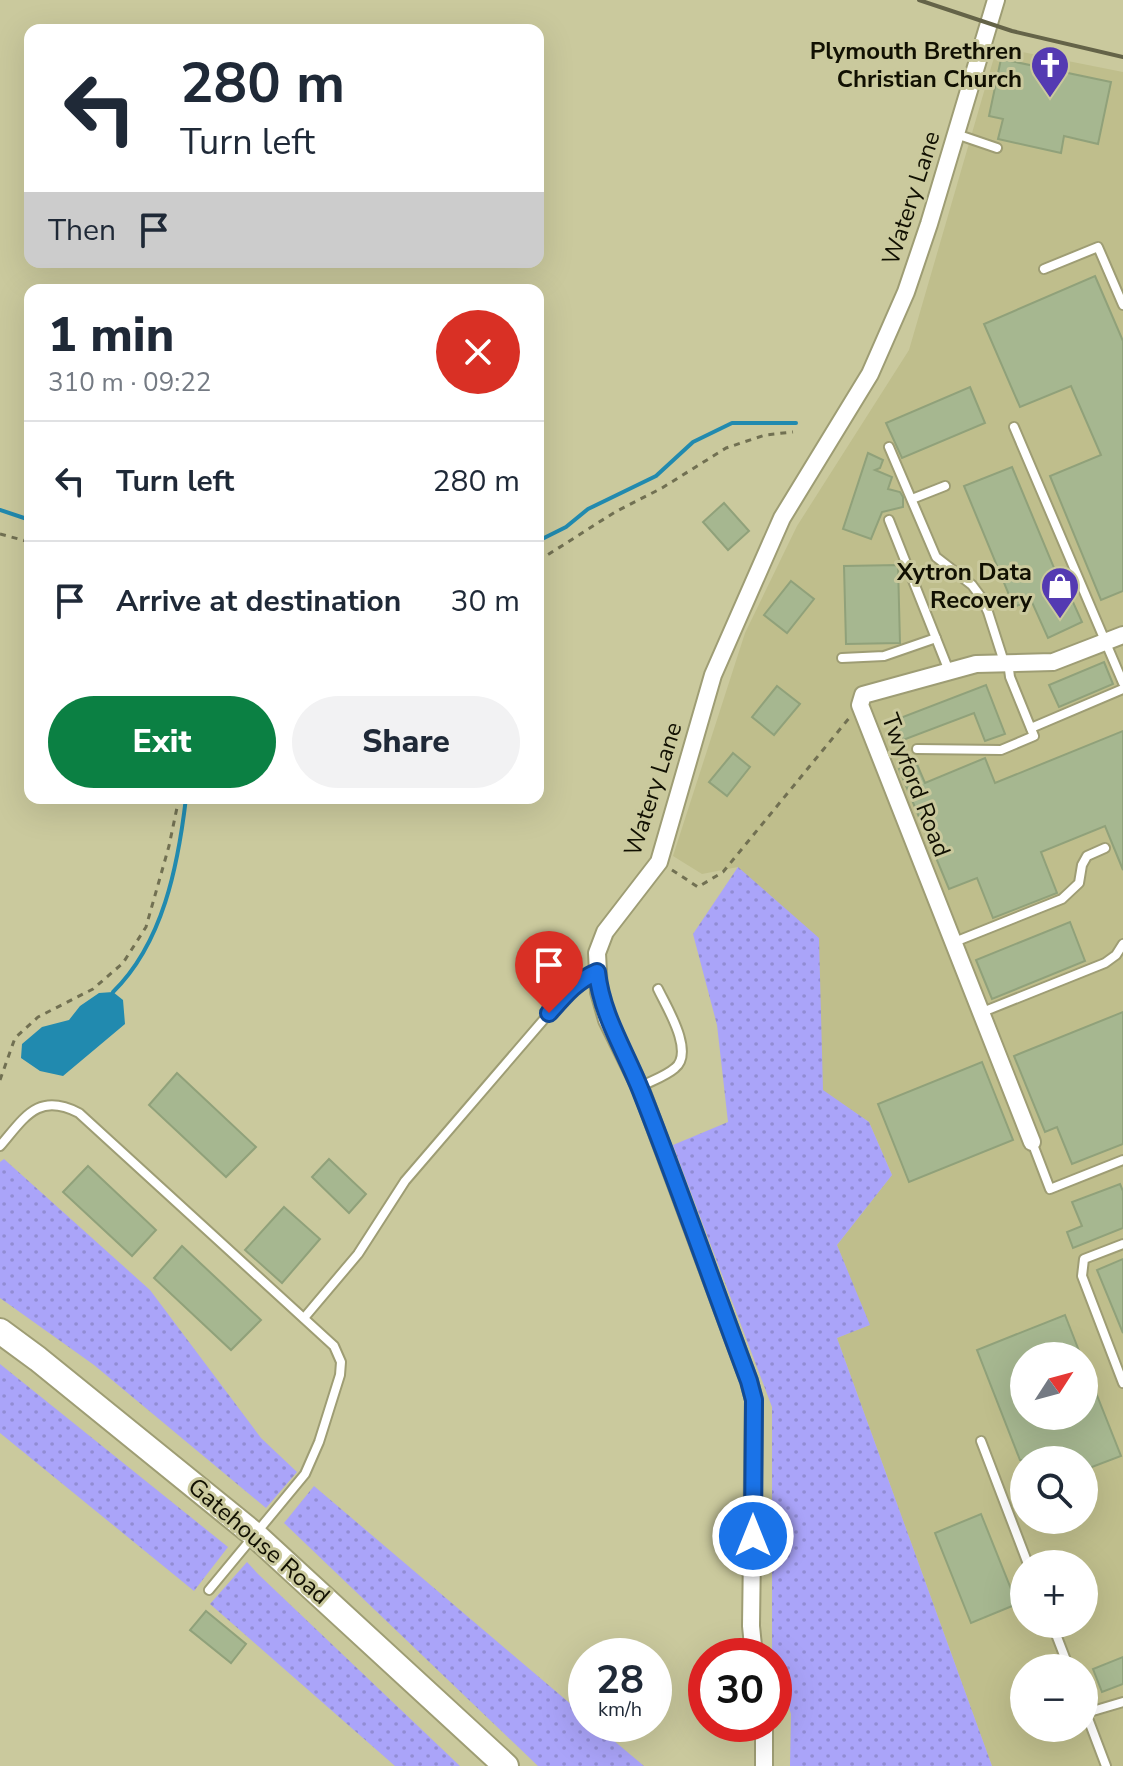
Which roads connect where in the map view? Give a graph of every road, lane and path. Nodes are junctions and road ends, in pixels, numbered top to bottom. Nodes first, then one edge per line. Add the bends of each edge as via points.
1 (996, 0) edge
2 (956, 134) junction
3 (997, 148) dead end
4 (1044, 269) dead end
5 (1123, 305) edge
6 (1014, 427) dead end
7 (793, 432) dead end
8 (889, 447) dead end
9 (945, 486) dead end
10 (912, 499) junction
11 (889, 520) dead end
12 (0, 534) edge
13 (24, 540) edge
14 (544, 557) edge
15 (1123, 635) edge
16 (936, 638) junction
17 (1104, 642) junction
18 (842, 658) dead end
19 (1006, 662) junction
20 (949, 671) junction
21 (1123, 683) edge
22 (1123, 689) edge
23 (860, 705) junction
24 (1031, 728) junction
25 (917, 749) dead end
26 (178, 804) edge
27 (1105, 848) dead end
28 (659, 862) junction
29 (952, 943) junction
30 (1123, 944) edge
31 (597, 972) junction
32 (658, 989) dead end
33 (980, 1013) junction
34 (0, 1080) edge
35 (640, 1087) junction
36 (1032, 1142) joint
37 (0, 1146) edge
38 (1123, 1160) edge
39 (1123, 1244) edge
40 (304, 1318) junction
41 (0, 1331) edge
42 (1123, 1383) edge
43 (981, 1441) dead end
44 (255, 1535) junction
45 (1023, 1550) edge
46 (209, 1590) dead end
47 (752, 1638) edge
48 (1123, 1702) edge
49 (1098, 1707) edge
50 (764, 1742) edge
51 (1097, 1742) edge
52 (506, 1766) edge
53 (764, 1766) edge
54 (1106, 1766) edge

1 - 2 street, Watery Lane
2 - 3 lane
2 - 28 street, Watery Lane via 906,292 870,374 782,518 713,675
4 - 5 lane via 1098,247
6 - 17 lane
7 - 14 path via 726,448
8 - 10 lane
9 - 10 lane
10 - 19 lane via 936,557 981,597
11 - 16 lane
12 - 13 path
15 - 17 street, Twyford Road
16 - 18 lane via 884,656
16 - 20 lane
17 - 19 street, Twyford Road via 1053,662
17 - 21 lane
19 - 20 street, Twyford Road
19 - 24 lane
20 - 23 street, Twyford Road via 863,695
22 - 24 lane
23 - 28 path via 723,872 698,887
23 - 29 street, Twyford Road
24 - 25 lane via 1034,736 1001,750
26 - 34 path via 146,927 123,963 93,989 38,1017 15,1038
27 - 29 lane via 1087,856 1079,883 1062,899
28 - 31 street, Watery Lane via 605,932
29 - 33 street, Twyford Road
30 - 33 lane via 1105,963
31 - 35 street, Watery Lane via 607,1020
31 - 40 lane via 570,989 405,1181 358,1254
32 - 35 lane via 677,1028 681,1058 678,1067
33 - 36 street, Twyford Road
35 - 47 street, Watery Lane via 754,1400
36 - 38 lane via 1050,1189
37 - 40 lane via 32,1111 47,1104 62,1104 79,1113
39 - 42 lane via 1084,1259 1082,1276
40 - 44 lane via 334,1346 340,1375 305,1474
41 - 44 main road, Gatehouse Road
43 - 45 lane
44 - 46 lane
44 - 52 main road, Gatehouse Road
48 - 49 lane
50 - 53 street
51 - 54 lane

